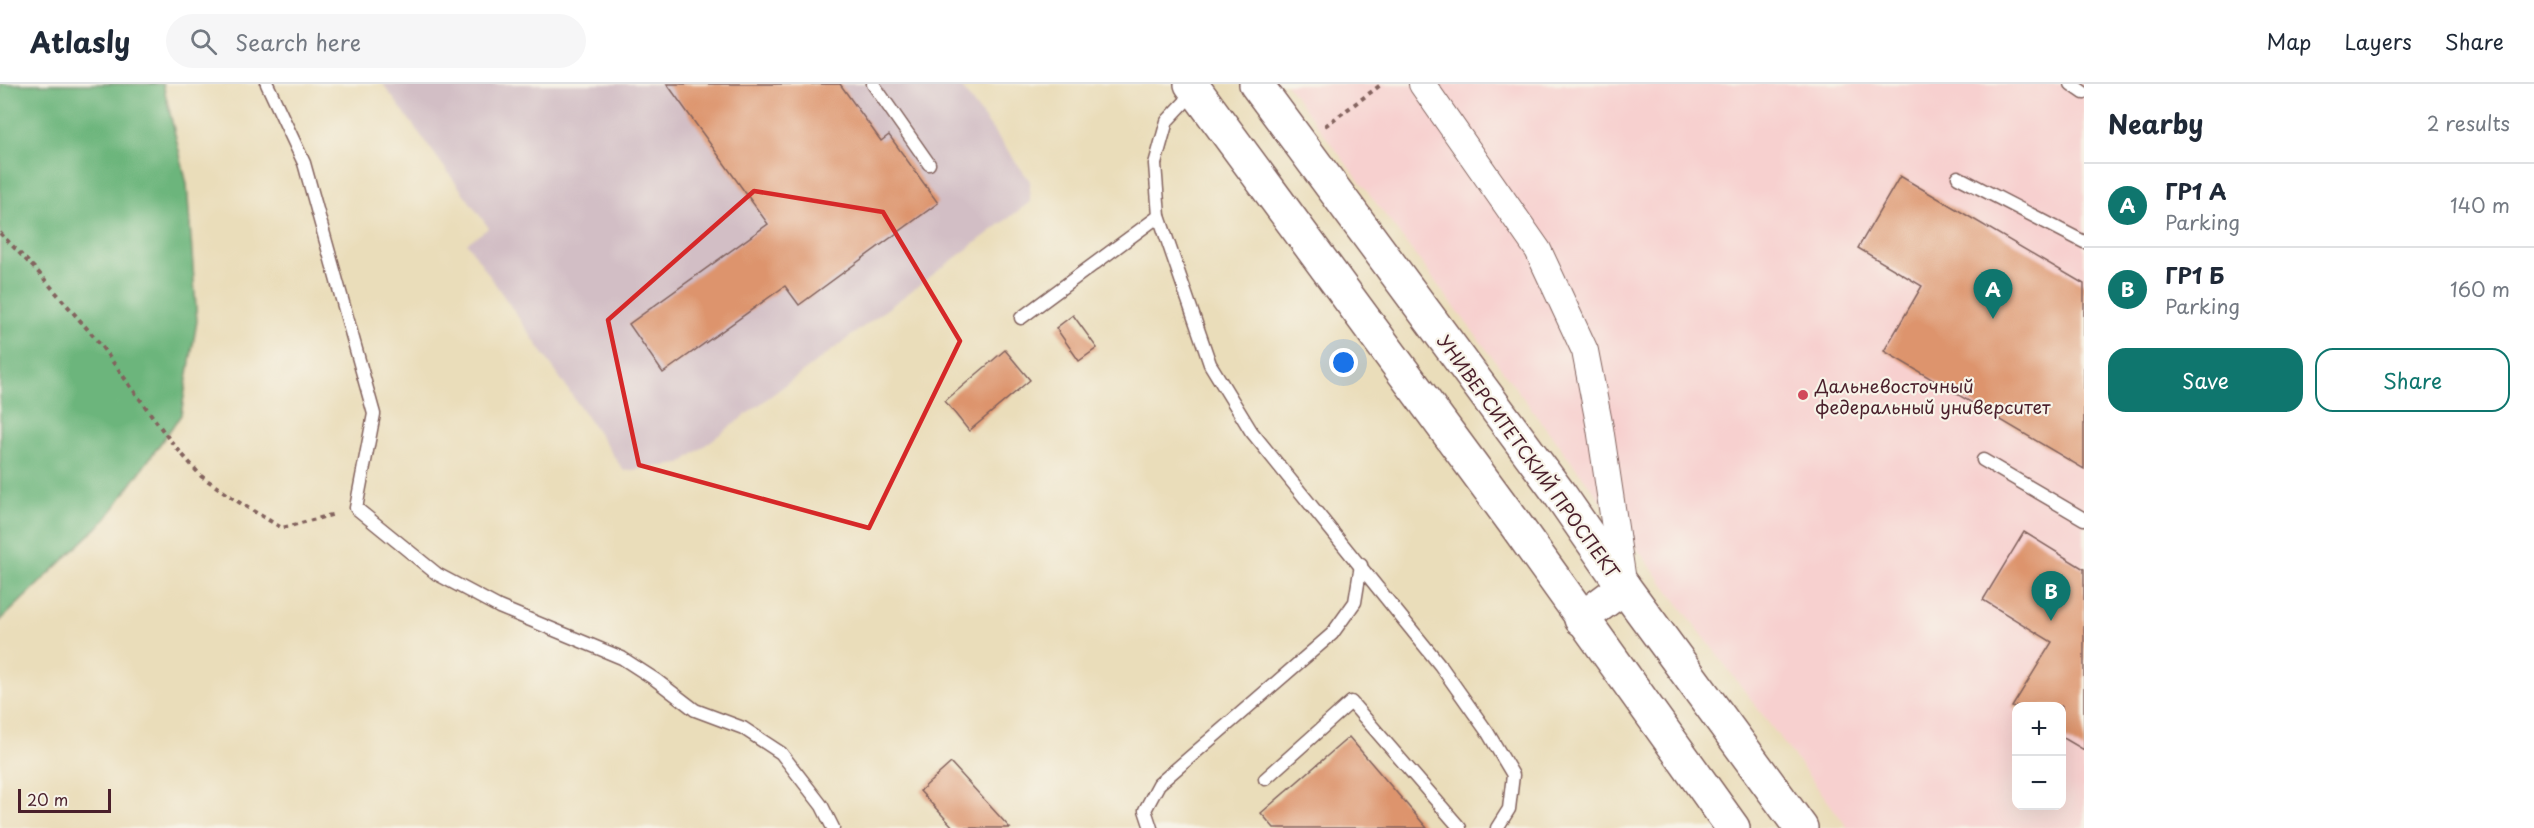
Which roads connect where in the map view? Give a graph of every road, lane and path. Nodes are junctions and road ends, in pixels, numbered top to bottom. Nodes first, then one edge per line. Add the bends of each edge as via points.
1 (267, 84) edge
2 (873, 84) edge
3 (1256, 84) edge
4 (1382, 84) edge
5 (1422, 84) edge
6 (2071, 84) edge
7 (1194, 87) edge
8 (2084, 93) edge
9 (1320, 130) dead end
10 (929, 164) dead end
11 (1958, 177) dead end
12 (1160, 216) junction
13 (0, 233) edge
14 (2084, 242) edge
15 (1021, 318) dead end
16 (1983, 460) dead end
17 (356, 508) junction
18 (2084, 519) edge
19 (1361, 565) junction
20 (1624, 587) junction
21 (1581, 619) junction
22 (1265, 779) dead end
23 (833, 828) edge
24 (1151, 828) edge
25 (1460, 828) edge
26 (1497, 828) edge
27 (1732, 828) edge
28 (1801, 828) edge

1 - 17 lane via 304,163 374,414
2 - 10 lane
3 - 20 main road, УНИВЕРСИТЕТСКИЙ ПРОСПЕКТ
4 - 9 path
5 - 20 street via 1538,250 1585,351
6 - 8 lane
7 - 12 lane via 1167,121 1155,164
7 - 21 main road
11 - 14 lane
12 - 15 lane
12 - 19 lane via 1210,364 1251,430
13 - 17 path via 96,339 201,476 282,528
16 - 18 lane
17 - 23 lane via 436,574 499,607 622,658 695,710 743,728 781,753 822,806
19 - 24 lane via 1355,603 1332,634 1159,784 1144,810
19 - 26 lane via 1440,665 1513,775 1509,809
20 - 21 main road
20 - 28 main road, УНИВЕРСИТЕТСКИЙ ПРОСПЕКТ
21 - 27 main road
22 - 25 lane via 1351,702

